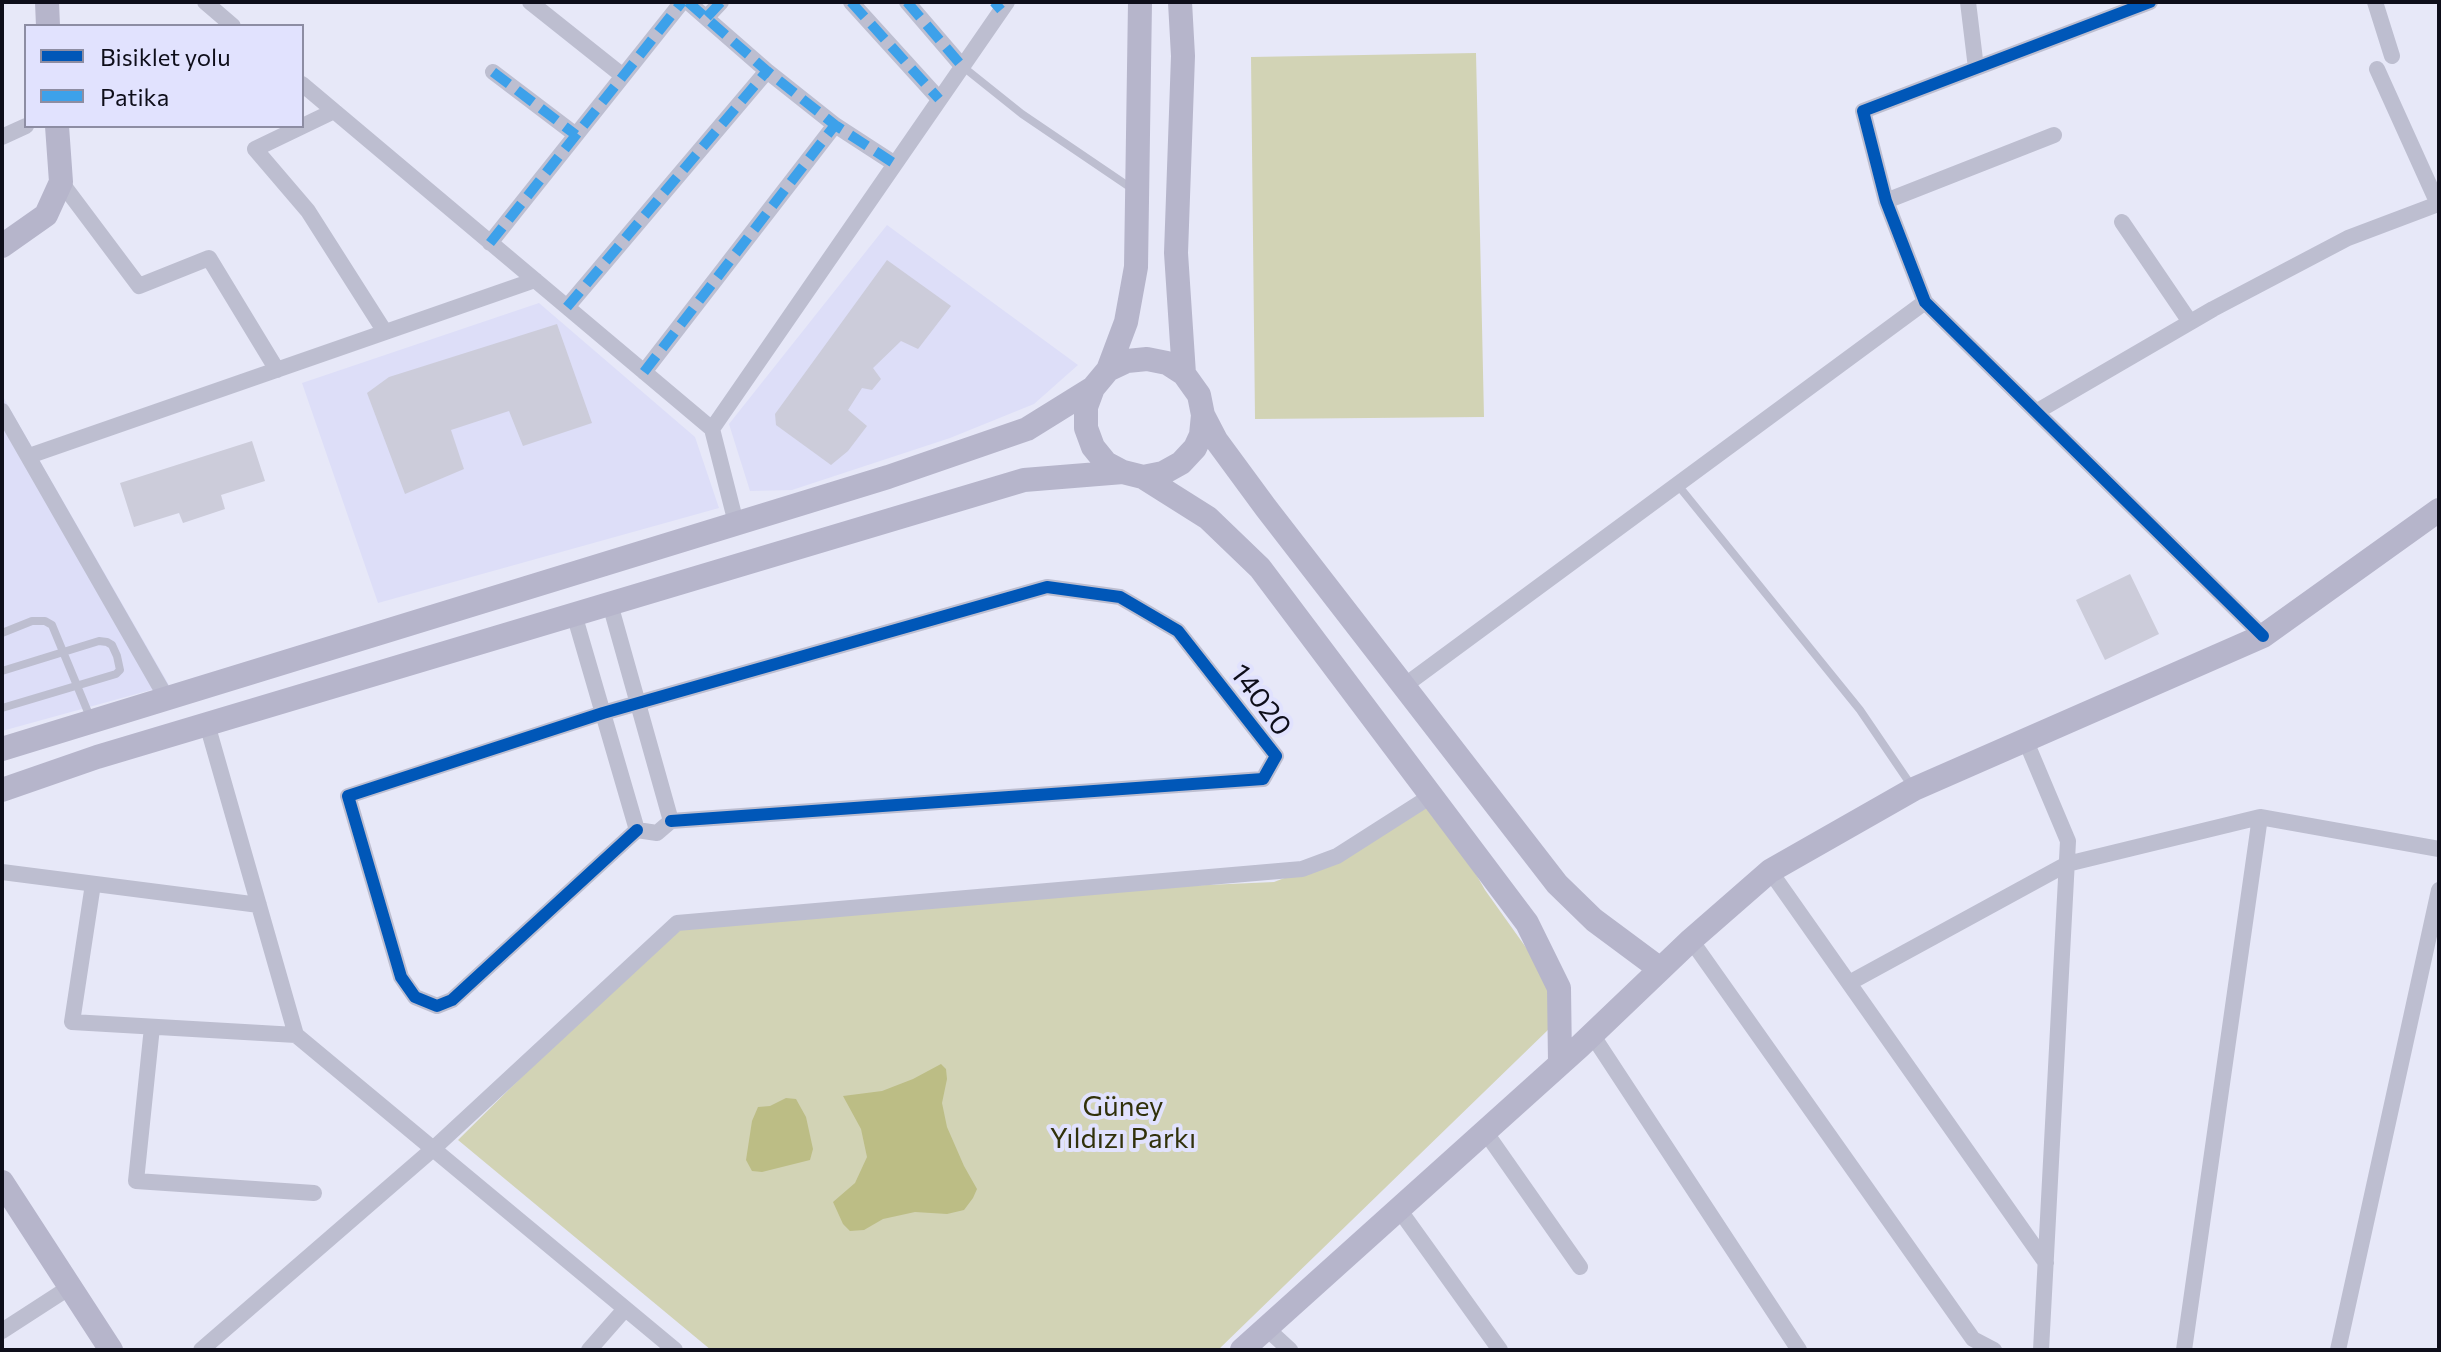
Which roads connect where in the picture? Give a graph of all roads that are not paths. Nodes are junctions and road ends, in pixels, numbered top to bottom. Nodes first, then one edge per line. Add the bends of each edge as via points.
1 (47, 2) edge
2 (205, 2) edge
3 (530, 2) edge
4 (685, 2) edge
5 (721, 2) edge
6 (851, 2) edge
7 (907, 2) edge
8 (1140, 2) edge
9 (1180, 2) edge
10 (1968, 2) edge
11 (2150, 2) edge
12 (2375, 2) edge
13 (1000, 5) edge
14 (707, 17) junction
15 (48, 24) edge
16 (231, 24) edge
17 (2392, 56) dead end
18 (962, 66) junction
19 (1976, 68) junction
20 (2377, 69) dead end
21 (767, 71) junction
22 (493, 72) dead end
23 (623, 76) junction
24 (304, 86) edge
25 (939, 99) junction
26 (334, 111) junction
27 (304, 125) edge
28 (835, 125) junction
29 (24, 127) edge
30 (57, 128) edge
31 (299, 128) edge
32 (576, 135) junction
33 (2054, 135) dead end
34 (2, 137) edge
35 (895, 164) junction
36 (61, 182) junction
37 (1138, 193) junction
38 (1886, 201) junction
39 (2438, 205) edge
40 (2122, 222) dead end
41 (490, 243) junction
42 (2, 246) edge
43 (535, 280) junction
44 (1925, 302) junction
45 (567, 307) junction
46 (2190, 322) junction
47 (385, 332) junction
48 (277, 370) junction
49 (644, 372) junction
50 (1184, 374) junction
51 (1101, 379) junction
52 (2, 411) edge
53 (2036, 412) junction
54 (1203, 415) junction
55 (712, 429) junction
56 (29, 456) junction
57 (1133, 474) junction
58 (1677, 484) junction
59 (2439, 510) edge
60 (736, 523) junction
61 (610, 604) junction
62 (574, 614) junction
63 (2, 633) edge
64 (2263, 636) junction
65 (64, 653) junction
66 (2, 671) edge
67 (77, 686) junction
68 (1404, 686) junction
69 (167, 699) junction
70 (638, 704) junction
71 (2, 708) edge
72 (603, 713) junction
73 (92, 722) junction
74 (207, 724) junction
75 (2025, 739) junction
76 (2, 749) edge
77 (1914, 789) junction
78 (2, 790) edge
79 (1431, 796) junction
80 (2260, 817) junction
81 (671, 821) junction
82 (637, 830) junction
83 (2439, 849) edge
84 (2067, 864) junction
85 (1770, 871) junction
86 (2, 872) edge
87 (93, 884) junction
88 (2439, 890) edge
89 (259, 905) junction
90 (1691, 940) junction
91 (1660, 969) junction
92 (1849, 983) junction
93 (152, 1027) junction
94 (1591, 1033) junction
95 (296, 1035) junction
96 (1560, 1062) junction
97 (1484, 1130) junction
98 (433, 1149) junction
99 (2, 1182) edge
100 (314, 1193) dead end
101 (1398, 1208) junction
102 (2046, 1263) junction
103 (1580, 1267) dead end
104 (70, 1287) junction
105 (625, 1309) junction
106 (1265, 1327) junction
107 (2, 1331) edge
108 (111, 1350) edge
109 (201, 1350) edge
110 (589, 1350) edge
111 (675, 1350) edge
112 (1242, 1350) edge
113 (1290, 1350) edge
114 (1500, 1350) edge
115 (1799, 1350) edge
116 (1994, 1350) edge
117 (2041, 1350) edge
118 (2184, 1350) edge
119 (2338, 1350) edge

1 - 15 main road
2 - 16 street
3 - 23 street
4 - 14 street
4 - 23 street
5 - 14 street
6 - 25 street
7 - 18 street
8 - 37 main road
9 - 50 main road via 1176,253
10 - 19 street
11 - 19 street
12 - 17 street
13 - 18 street
14 - 21 street
18 - 25 street
18 - 37 lane
19 - 38 street via 1863,111
20 - 39 street
21 - 28 street
21 - 45 street
22 - 32 street
23 - 32 street
24 - 26 street
25 - 35 street
26 - 27 street
26 - 41 street
28 - 35 street
28 - 49 street
29 - 34 street
30 - 36 main road
31 - 47 street via 255,149 308,211
32 - 41 street
33 - 38 street
35 - 55 street
36 - 42 main road via 46,215
36 - 48 street via 139,286 209,258
37 - 51 main road via 1136,267 1126,322
38 - 44 street
39 - 46 street via 2348,238
40 - 46 street
41 - 43 street
43 - 45 street
43 - 47 street
44 - 53 street
44 - 58 street
45 - 49 street
46 - 53 street
47 - 48 street
48 - 56 street
49 - 55 street
50 - 51 main road via 1147,359 1127,361
50 - 54 main road via 1199,395
51 - 57 main road via 1086,407 1086,428 1106,463
51 - 60 main road via 1027,429
52 - 56 street
53 - 64 street
54 - 57 main road via 1201,435 1181,463 1163,473
54 - 68 main road via 1266,508
55 - 60 street
56 - 69 street
57 - 61 main road via 1024,480
57 - 79 main road via 1208,518 1260,568
58 - 68 street
58 - 77 lane via 1860,710
59 - 64 main road
60 - 69 main road
61 - 62 main road
61 - 70 street
62 - 72 street
62 - 74 main road
63 - 65 lane via 45,621
64 - 75 main road
65 - 66 lane
65 - 67 lane
65 - 67 lane via 99,641 112,645 117,656 116,674
67 - 71 lane
67 - 73 lane
68 - 91 main road via 1557,884 1594,920
69 - 73 main road
70 - 72 street
70 - 81 street
70 - 81 street, 14020 via 1047,587 1120,597 1178,631 1276,756 1263,779
72 - 82 street
72 - 82 street via 348,796 401,977 415,997 437,1006 452,1000
73 - 76 main road
74 - 78 main road
74 - 89 street
75 - 77 main road
75 - 84 street via 2068,841
77 - 85 main road
79 - 96 main road via 1527,923 1559,988
79 - 98 street via 1337,856 1302,869 677,923
80 - 83 street
80 - 84 street
80 - 118 street
81 - 82 street via 657,833
84 - 92 street
84 - 102 street
85 - 90 main road
85 - 92 street
86 - 87 street
87 - 89 street
87 - 93 street via 72,1022
88 - 119 street
89 - 95 street
90 - 91 main road
90 - 116 street via 1973,1339
91 - 94 main road
92 - 102 street
93 - 95 street
93 - 100 street via 136,1181
94 - 96 main road
94 - 115 street
95 - 98 street
96 - 97 main road
97 - 101 main road
97 - 103 street
98 - 105 street
98 - 109 street
99 - 104 main road
101 - 106 main road
101 - 114 street
102 - 117 street
104 - 107 street
104 - 108 main road
105 - 110 street
105 - 111 street
106 - 112 main road
106 - 113 street

